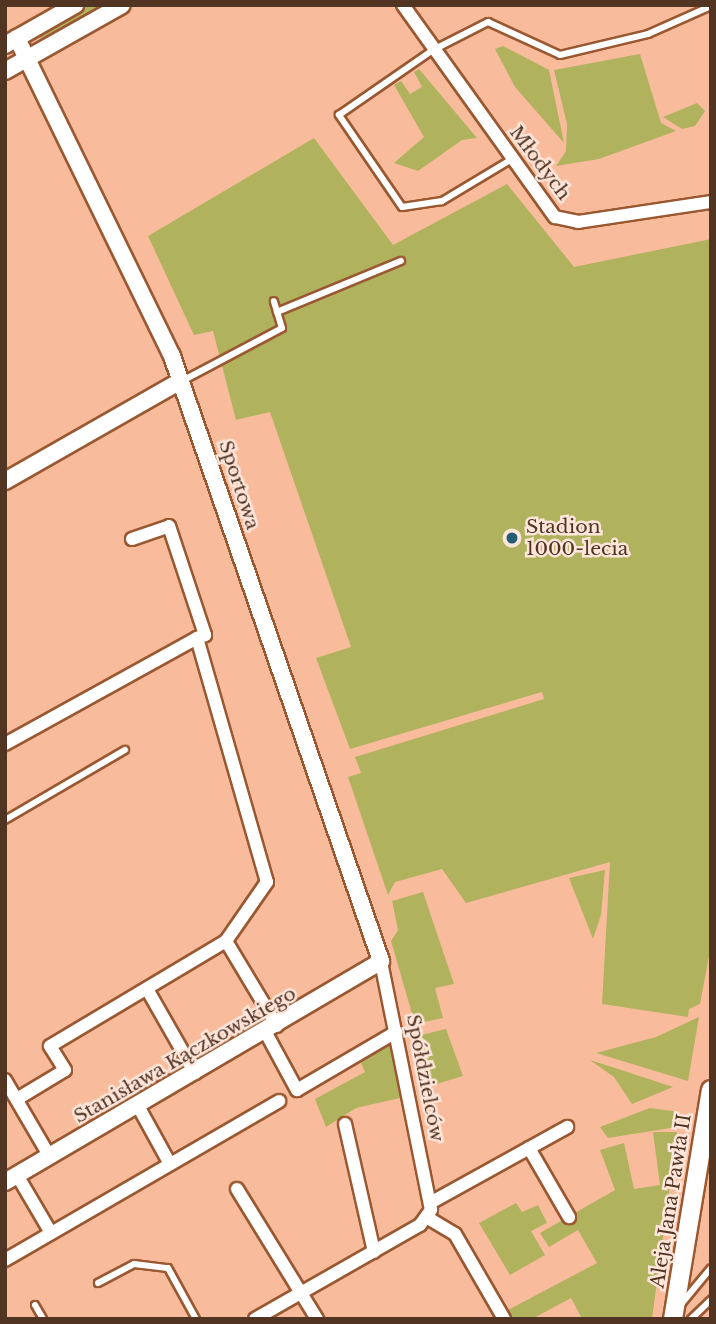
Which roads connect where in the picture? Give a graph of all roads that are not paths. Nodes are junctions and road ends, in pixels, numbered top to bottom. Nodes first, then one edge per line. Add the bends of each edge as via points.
1 (75, 5) edge
2 (122, 5) edge
3 (403, 5) edge
4 (711, 6) edge
5 (11, 41) edge
6 (433, 50) junction
7 (28, 58) junction
8 (5, 71) edge
9 (512, 159) junction
10 (711, 202) edge
11 (401, 261) dead end
12 (274, 301) dead end
13 (277, 312) junction
14 (180, 381) junction
15 (5, 481) edge
16 (132, 539) dead end
17 (192, 640) junction
18 (5, 744) edge
19 (125, 750) dead end
20 (5, 820) edge
21 (226, 941) junction
22 (381, 961) junction
23 (147, 989) junction
24 (272, 1029) junction
25 (396, 1032) junction
26 (195, 1073) junction
27 (5, 1080) edge
28 (711, 1090) edge
29 (16, 1099) junction
30 (279, 1101) dead end
31 (138, 1106) junction
32 (345, 1124) dead end
33 (567, 1127) dead end
34 (529, 1148) junction
35 (50, 1157) junction
36 (170, 1164) junction
37 (11, 1179) edge
38 (237, 1189) dead end
39 (430, 1203) junction
40 (569, 1217) dead end
41 (428, 1218) junction
42 (51, 1233) junction
43 (374, 1252) junction
44 (5, 1260) edge
45 (711, 1268) edge
46 (98, 1283) dead end
47 (302, 1292) junction
48 (711, 1300) edge
49 (35, 1305) dead end
50 (673, 1316) edge
51 (43, 1319) edge
52 (196, 1319) edge
53 (255, 1319) edge
54 (317, 1319) edge
55 (504, 1319) edge
56 (691, 1319) edge

1 - 5 street
2 - 7 street
3 - 6 street, Młodych
4 - 6 lane via 648,34 560,55 488,22
5 - 7 street, Sportowa
6 - 9 street, Młodych
6 - 9 lane via 339,115 402,207 442,201
7 - 8 street
7 - 14 street, Sportowa
9 - 10 street, Młodych via 555,217 578,222
11 - 13 lane
12 - 13 lane
13 - 14 lane via 282,328
14 - 15 street
14 - 22 street, Sportowa
16 - 17 street via 169,526 205,635
17 - 18 street
17 - 21 street via 267,882
19 - 20 lane
21 - 23 street
21 - 24 street
22 - 24 street, Stanisława Kączkowskiego
22 - 25 street, Spółdzielców
23 - 26 street
23 - 29 street via 50,1046 65,1070
24 - 25 street via 297,1090
24 - 26 street, Stanisława Kączkowskiego
25 - 39 street, Spółdzielców
26 - 31 street, Stanisława Kączkowskiego
27 - 29 street
28 - 50 main road, Aleja Jana Pawła II
29 - 35 street
30 - 36 street
31 - 35 street, Stanisława Kączkowskiego
31 - 36 street
32 - 43 street
33 - 34 street
34 - 39 street
34 - 40 street
35 - 37 street, Stanisława Kączkowskiego
36 - 42 street
37 - 42 street
38 - 47 street
39 - 41 street, Spółdzielców
41 - 43 street
41 - 55 street via 455,1234
42 - 44 street
43 - 47 street
45 - 50 lane
46 - 52 lane via 134,1264 168,1268
47 - 53 street
47 - 54 street
48 - 56 lane
49 - 51 lane

